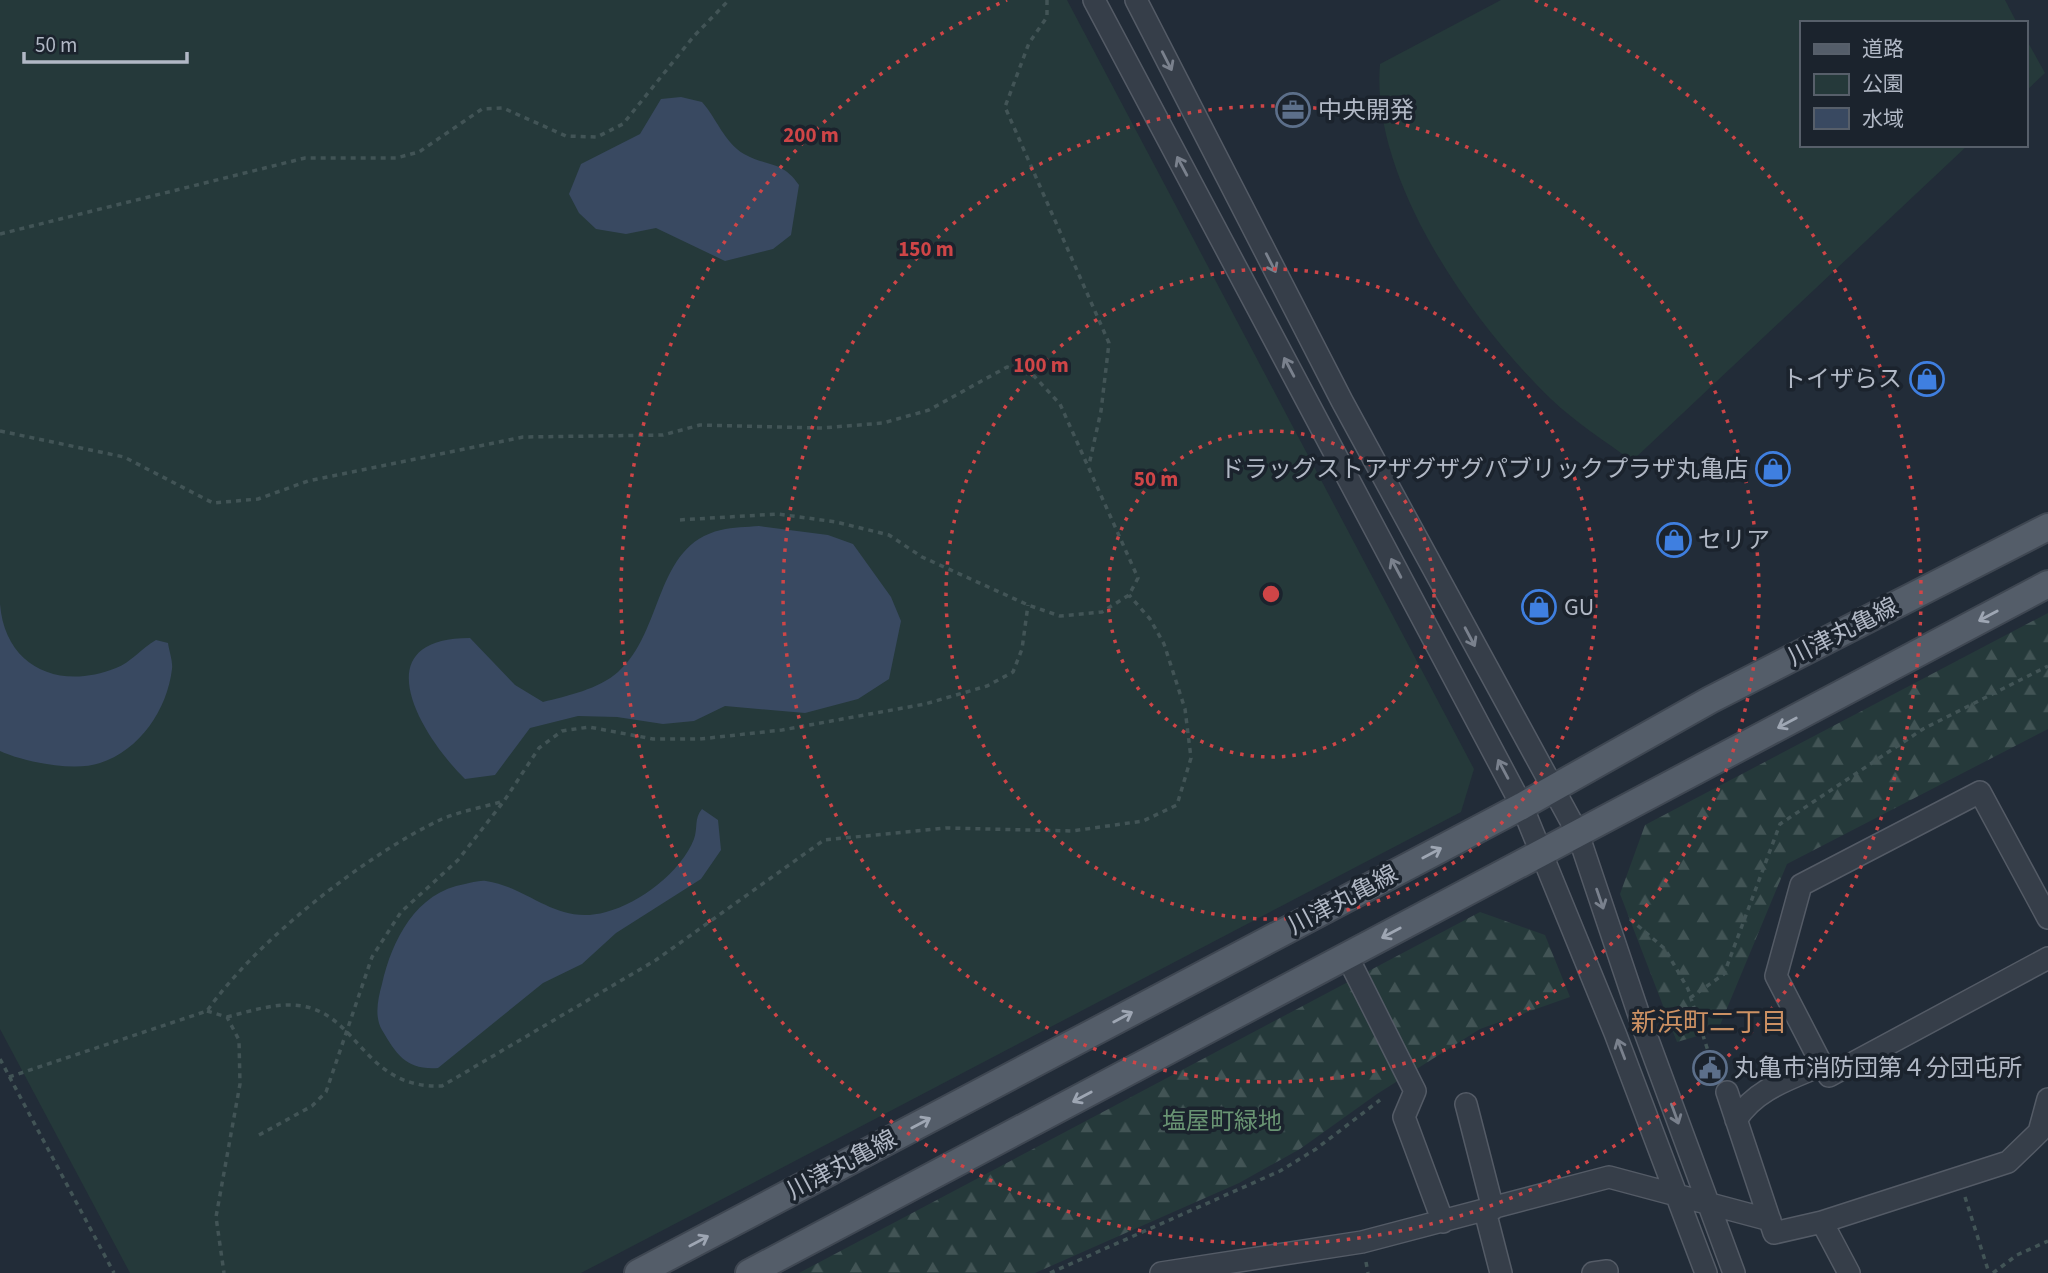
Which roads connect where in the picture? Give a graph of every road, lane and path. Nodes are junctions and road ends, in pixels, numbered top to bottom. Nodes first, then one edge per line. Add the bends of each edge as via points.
1 (729, 0) edge
2 (1047, 0) edge
3 (1137, 0) edge
4 (1098, 8) edge
5 (0, 234) edge
6 (0, 431) edge
7 (1088, 465) junction
8 (678, 520) dead end
9 (2048, 527) edge
10 (2048, 584) edge
11 (1129, 595) junction
12 (1028, 605) junction
13 (2048, 666) edge
14 (1552, 787) junction
15 (504, 802) junction
16 (1522, 806) junction
17 (1578, 834) junction
18 (1543, 852) junction
19 (1603, 908) junction
20 (2048, 918) edge
21 (1347, 957) junction
22 (2048, 958) edge
23 (1690, 998) junction
24 (207, 1011) junction
25 (227, 1017) junction
26 (346, 1032) junction
27 (1710, 1057) dead end
28 (0, 1059) edge
29 (1822, 1065) junction
30 (9, 1077) junction
31 (1727, 1092) dead end
32 (2048, 1099) edge
33 (1380, 1100) dead end
34 (1466, 1104) dead end
35 (1736, 1120) junction
36 (259, 1135) dead end
37 (1959, 1178) junction
38 (1675, 1193) junction
39 (1707, 1202) junction
40 (1489, 1210) junction
41 (1770, 1220) junction
42 (1443, 1222) junction
43 (1822, 1222) junction
44 (2048, 1241) edge
45 (1225, 1267) edge
46 (114, 1273) edge
47 (224, 1273) edge
48 (638, 1273) edge
49 (749, 1273) edge
50 (1051, 1273) edge
51 (1161, 1273) edge
52 (1501, 1273) edge
53 (1706, 1273) edge
54 (1734, 1273) edge
55 (1849, 1273) edge
56 (1991, 1273) edge

1 - 5 path via 623,124 597,137 566,135 503,108 482,109 419,152 396,158 304,158
2 - 7 path via 1047,17 1029,43 1005,107 1109,343 1101,411
3 - 4 street
3 -> 14 street via 1342,401
16 -> 4 street
6 - 7 path via 124,457 213,503 258,499 307,481 523,437 663,435 699,425 822,428 883,423 929,410 1007,367 1034,376 1060,404
7 - 11 path via 1138,578
8 - 12 path via 778,514 836,522 889,535 922,557
9 - 14 main road, 川津丸亀線 via 1710,700
10 -> 17 main road
11 - 12 path via 1102,612 1060,616
11 - 26 path via 1164,644 1185,709 1191,758 1177,805 1143,821 1072,831 946,828 824,840 656,960 442,1086 417,1087 397,1079
12 - 15 path via 1022,649 1013,672 986,686 925,704 727,736 653,739 589,727 562,731 539,748
13 - 23 path via 1923,729 1780,824 1724,975
14 - 16 main road, 川津丸亀線
14 - 17 street
15 - 24 path via 446,818 417,832 337,886 279,934
15 - 26 path via 458,860 401,912 372,957
16 - 18 street
48 -> 16 main road, 川津丸亀線
17 - 18 main road
17 -> 19 street
18 -> 21 main road
38 -> 18 street
19 - 23 path via 1629,918 1665,948
19 -> 39 street
20 - 29 street via 1980,792 1801,885 1776,976
21 - 42 street via 1415,1091 1404,1117
21 -> 49 main road
22 - 29 street via 1829,1076
23 - 27 path
24 - 25 path
24 - 30 path
25 - 26 path via 264,1007 303,1006
25 - 47 path via 239,1040 240,1084 216,1217
26 - 36 path via 326,1092 312,1106
28 - 30 path
29 - 35 street via 1766,1090 1745,1105
30 - 46 path
31 - 35 street
32 - 37 street via 2039,1132 2008,1162
33 - 50 path via 1280,1171
34 - 40 street
35 - 41 street
37 - 43 street
37 - 56 path
38 - 39 street
38 - 40 street via 1609,1177
38 - 53 street
39 - 41 street
39 - 54 street
40 - 42 street
40 - 52 street
41 - 43 street via 1773,1233
42 - 45 street
43 - 55 street
44 - 56 path
45 - 51 street

